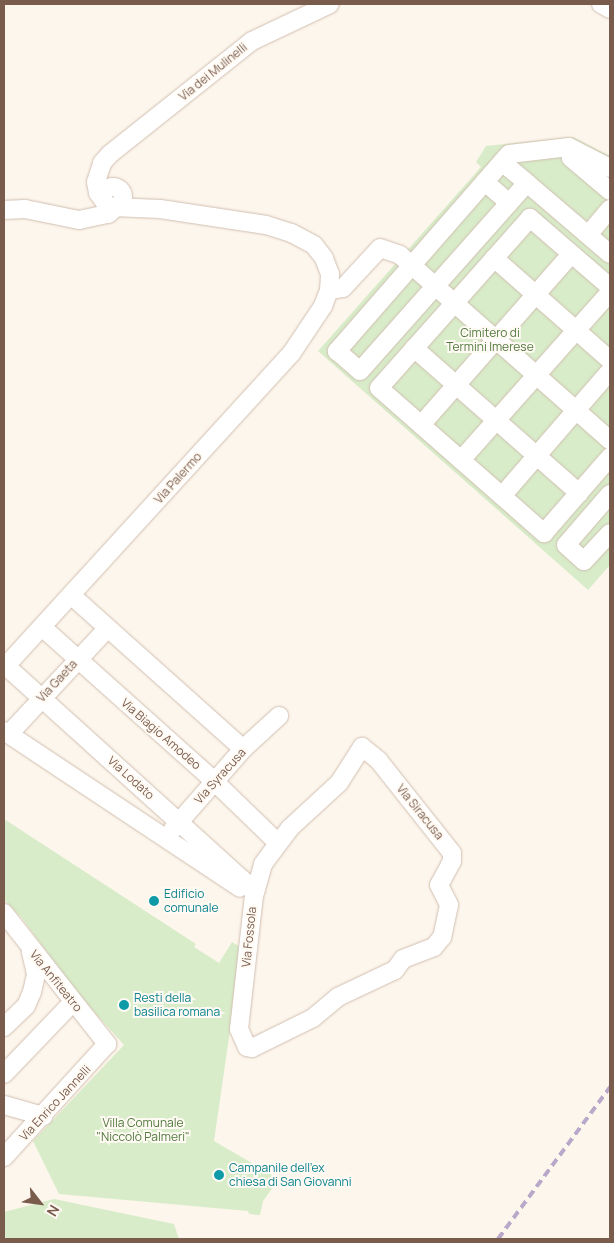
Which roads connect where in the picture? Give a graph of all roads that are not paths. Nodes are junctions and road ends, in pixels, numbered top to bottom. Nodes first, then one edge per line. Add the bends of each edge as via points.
1 (330, 4) edge
2 (601, 4) edge
3 (610, 9) edge
4 (569, 147) junction
5 (502, 162) junction
6 (610, 168) edge
7 (485, 182) junction
8 (527, 183) junction
9 (610, 191) edge
10 (113, 199) junction
11 (509, 203) junction
12 (610, 209) edge
13 (4, 210) edge
14 (588, 235) junction
15 (571, 254) junction
16 (610, 254) edge
17 (494, 258) junction
18 (412, 266) junction
19 (330, 282) junction
20 (436, 287) junction
21 (610, 287) edge
22 (610, 292) edge
23 (535, 295) junction
24 (454, 303) junction
25 (576, 330) junction
26 (496, 340) junction
27 (414, 348) junction
28 (610, 360) edge
29 (610, 371) edge
30 (536, 376) junction
31 (456, 384) junction
32 (576, 410) junction
33 (496, 421) junction
34 (421, 424) junction
35 (610, 440) edge
36 (537, 457) junction
37 (610, 457) edge
38 (461, 460) junction
39 (579, 493) junction
40 (610, 494) edge
41 (502, 496) junction
42 (610, 533) edge
43 (71, 595) junction
44 (42, 626) junction
45 (106, 628) junction
46 (78, 660) junction
47 (5, 667) edge
48 (42, 697) junction
49 (279, 716) dead end
50 (6, 732) edge
51 (244, 749) junction
52 (214, 781) junction
53 (180, 821) junction
54 (164, 840) junction
55 (278, 843) junction
56 (254, 893) junction
57 (4, 913) edge
58 (29, 947) junction
59 (395, 970) joint
60 (73, 1002) junction
61 (4, 1027) edge
62 (105, 1048) joint
63 (4, 1074) edge
64 (4, 1105) edge
65 (43, 1116) junction
66 (4, 1158) edge

1 - 10 street, Via dei Mulinelli via 252,41 130,139 112,167
2 - 3 street
4 - 5 street via 509,154
4 - 6 street
4 - 9 street via 571,158
5 - 7 street
5 - 8 street
7 - 11 street
7 - 18 street
8 - 11 street
8 - 14 street
10 - 13 street via 60,216 25,209
10 - 19 street via 291,233 320,252
11 - 20 street
12 - 14 street
14 - 16 street
15 - 17 street via 530,218
15 - 21 street
15 - 23 street
17 - 23 street
17 - 24 street
18 - 19 street via 400,255 380,248 343,288
18 - 20 street
18 - 20 street via 337,351 360,371
19 - 43 street, Via Palermo via 324,306 291,354
20 - 24 street
22 - 25 street
23 - 25 street
23 - 26 street
24 - 26 street
24 - 27 street
25 - 28 street
25 - 30 street
26 - 30 street
26 - 31 street
27 - 31 street
27 - 34 street via 379,388
29 - 32 street
30 - 32 street
30 - 33 street
31 - 33 street
31 - 34 street
32 - 35 street
32 - 36 street
33 - 36 street
33 - 38 street
34 - 38 street
36 - 39 street
36 - 41 street
37 - 39 street
38 - 41 street
39 - 41 street via 544,533
40 - 42 street via 566,544 584,561
43 - 44 street, Via Palermo
43 - 45 street
44 - 46 street, Via Biagio Amodeo
44 - 47 street, Via Palermo
45 - 46 street, Via Gaeta
45 - 51 street
46 - 48 street, Via Gaeta
46 - 52 street, Via Biagio Amodeo
47 - 48 street, Via Lodato
48 - 50 street, Via Gaeta
48 - 53 street, Via Lodato
49 - 51 street, Via Syracusa
50 - 54 street, Via Fossola
51 - 52 street, Via Syracusa
52 - 53 street, Via Syracusa
52 - 55 street, Via Biagio Amodeo
53 - 54 street, Via Syracusa
53 - 56 street, Via Lodato
54 - 56 street, Via Fossola
55 - 56 street via 263,864
55 - 59 street, Via Siracusa via 339,783 362,747 379,761 452,853 452,861 439,885 449,905 438,944 403,959
56 - 59 street, Via Fossola via 239,1029 247,1047 252,1048 313,1018 338,997
57 - 58 street, Via Anfiteatro
58 - 60 street, Via Anfiteatro
58 - 61 street via 36,974 32,992 26,1006
60 - 62 street, Via Anfiteatro via 106,1040
60 - 63 street
62 - 65 street, Via Enrico Jannelli
64 - 65 street
65 - 66 street, Via Enrico Jannelli

